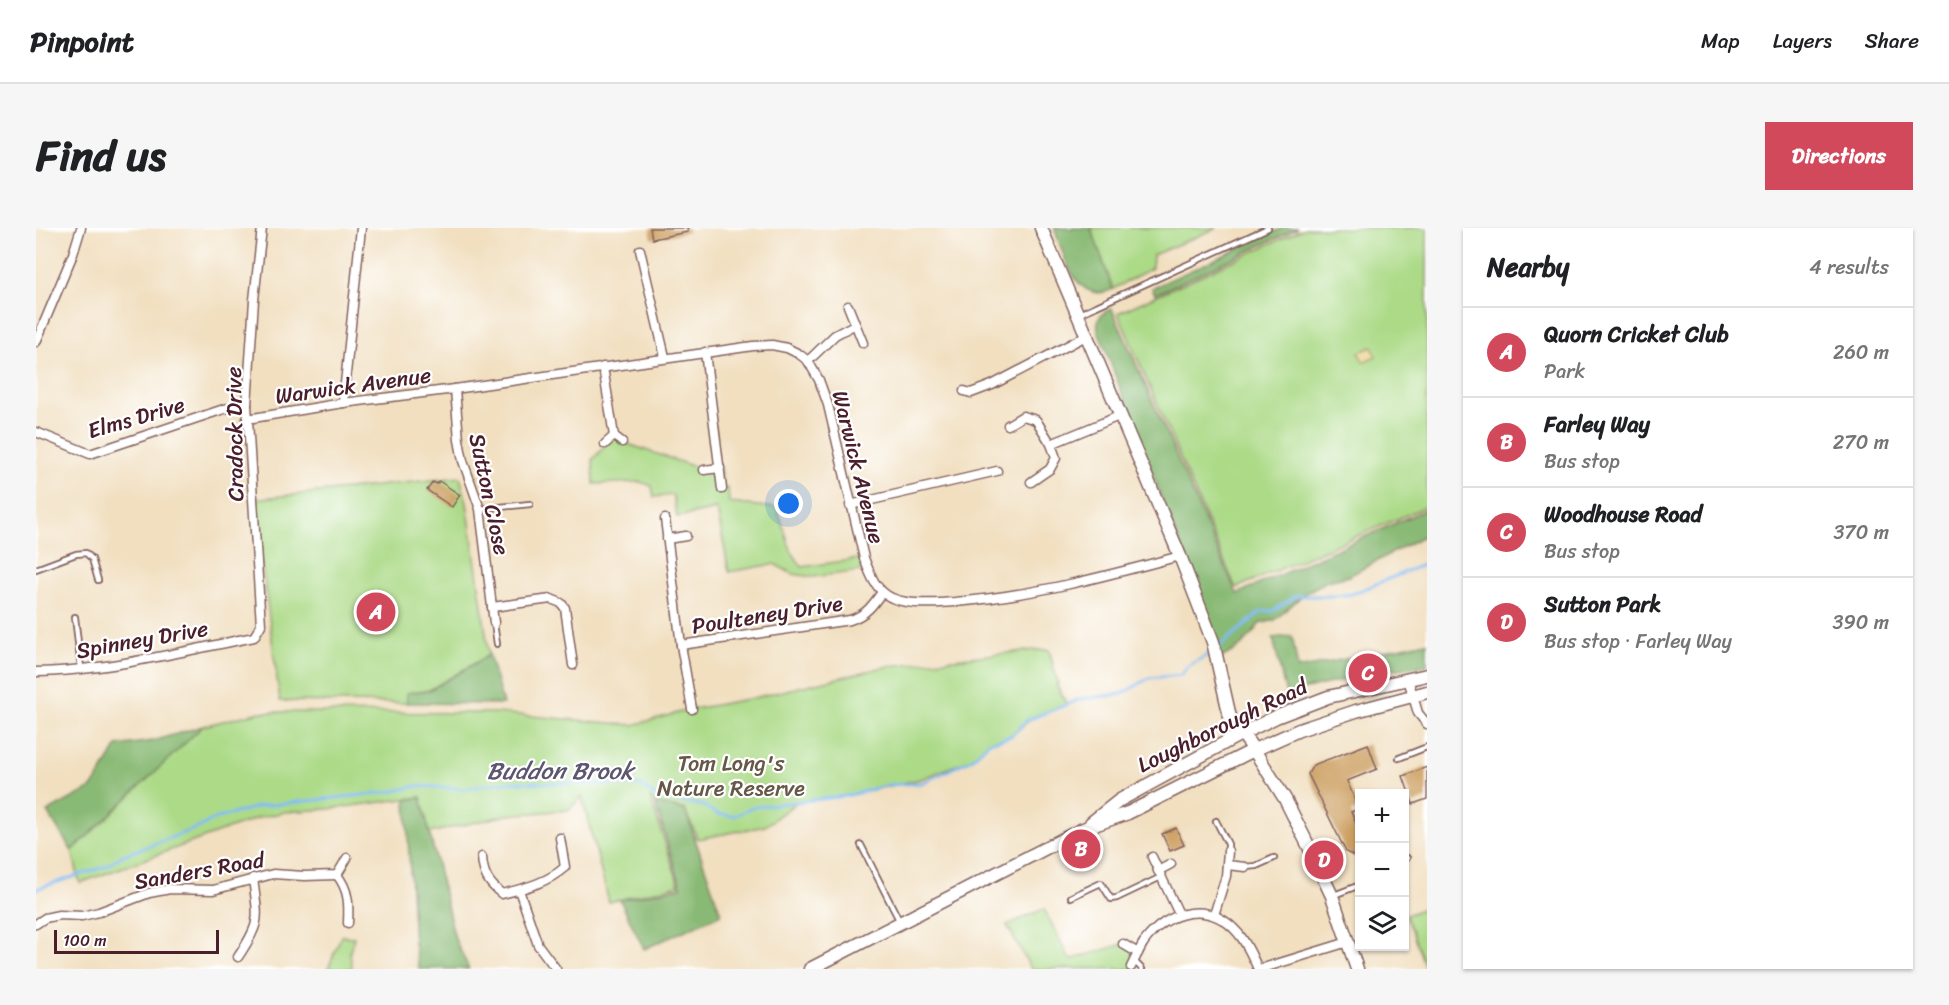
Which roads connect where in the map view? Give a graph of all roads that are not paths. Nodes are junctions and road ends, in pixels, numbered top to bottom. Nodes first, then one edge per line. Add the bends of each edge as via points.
1 (81, 228) edge
2 (262, 228) edge
3 (361, 228) edge
4 (1041, 228) edge
5 (1268, 228) edge
6 (640, 250) dead end
7 (848, 306) dead end
8 (1077, 315) junction
9 (854, 325) junction
10 (1086, 336) junction
11 (36, 342) edge
12 (863, 343) dead end
13 (705, 352) junction
14 (665, 357) junction
15 (808, 361) junction
16 (603, 367) junction
17 (455, 388) junction
18 (964, 391) dead end
19 (343, 403) junction
20 (247, 405) junction
21 (1119, 416) junction
22 (247, 419) junction
23 (1008, 424) dead end
24 (36, 432) edge
25 (614, 436) junction
26 (622, 442) dead end
27 (605, 444) dead end
28 (1051, 444) junction
29 (720, 468) junction
30 (704, 470) dead end
31 (997, 471) dead end
32 (1031, 482) dead end
33 (722, 489) dead end
34 (530, 504) dead end
35 (850, 505) junction
36 (480, 509) junction
37 (664, 519) dead end
38 (686, 536) dead end
39 (667, 538) junction
40 (1180, 556) junction
41 (36, 569) edge
42 (99, 580) dead end
43 (882, 592) junction
44 (492, 607) junction
45 (75, 617) dead end
46 (494, 623) joint
47 (254, 637) joint
48 (497, 644) dead end
49 (681, 645) junction
50 (573, 665) dead end
51 (82, 669) junction
52 (36, 672) edge
53 (1427, 675) edge
54 (1408, 679) junction
55 (1427, 692) edge
56 (1413, 695) junction
57 (692, 709) dead end
58 (1427, 724) edge
59 (1241, 734) junction
60 (1427, 747) edge
61 (1254, 750) junction
62 (1399, 758) dead end
63 (1216, 821) dead end
64 (1083, 829) junction
65 (560, 838) dead end
66 (861, 845) dead end
67 (1228, 851) joint
68 (482, 857) dead end
69 (1152, 857) dead end
70 (347, 858) dead end
71 (1274, 858) dead end
72 (1171, 864) dead end
73 (1227, 865) junction
74 (1245, 867) joint
75 (1160, 874) junction
76 (337, 875) junction
77 (253, 878) junction
78 (1355, 887) edge
79 (519, 890) junction
80 (1332, 896) junction
81 (1071, 897) dead end
82 (1179, 914) junction
83 (1214, 915) junction
84 (901, 922) junction
85 (348, 923) dead end
86 (36, 924) edge
87 (1348, 942) junction
88 (1123, 944) dead end
89 (237, 957) dead end
90 (1134, 960) junction
91 (556, 969) edge
92 (810, 969) edge
93 (1142, 969) edge
94 (1259, 969) edge
95 (1357, 969) edge

1 - 11 street
2 - 20 street, Cradock Drive
3 - 19 street
4 - 8 street
5 - 8 lane
6 - 14 street
7 - 9 street
8 - 10 street
9 - 12 street
9 - 15 street via 835,335
10 - 18 street via 992,385 971,393
10 - 21 street
13 - 14 street, Warwick Avenue
13 - 15 street, Warwick Avenue via 772,345 787,348
13 - 29 street
14 - 16 street, Warwick Avenue
15 - 35 street, Warwick Avenue via 828,405
16 - 17 street, Warwick Avenue
16 - 25 street
17 - 19 street, Warwick Avenue
17 - 36 street, Sutton Close via 463,461
19 - 22 street, Warwick Avenue
20 - 22 street, Cradock Drive
20 - 24 street, Elms Drive via 90,453
21 - 28 street
21 - 40 street
22 - 47 street, Cradock Drive via 261,625
23 - 28 street via 1023,416 1036,420
25 - 26 street
25 - 27 street
28 - 32 street via 1056,458 1050,469
29 - 30 street
29 - 33 street
31 - 35 street
34 - 36 lane
35 - 43 street, Warwick Avenue via 864,558 873,582
36 - 44 street, Sutton Close
37 - 39 street, Poulteney Drive
38 - 39 street
39 - 49 street, Poulteney Drive
40 - 43 street via 1062,586 988,599 904,602
40 - 59 street via 1213,642 1230,717
41 - 42 lane via 86,553
43 - 49 street, Poulteney Drive via 867,612 850,620
44 - 46 street, Sutton Close
44 - 50 street via 551,599 561,603
45 - 51 lane
46 - 48 lane
47 - 51 street, Spinney Drive
49 - 57 street, Poulteney Drive
51 - 52 street, Spinney Drive
53 - 54 street, Loughborough Road
54 - 56 street
54 - 59 street, Loughborough Road via 1328,697
55 - 56 street, Loughborough Road
56 - 58 street via 1418,713
56 - 61 street, Loughborough Road via 1299,730
59 - 61 street
59 - 64 street, Loughborough Road via 1120,800
60 - 62 lane
61 - 64 street, Loughborough Road via 1128,813
61 - 80 street via 1285,799
63 - 67 lane
64 - 84 street, Loughborough Road
65 - 79 street via 565,867 537,885
66 - 84 lane
67 - 73 street
68 - 79 street via 483,872 492,886 502,894
69 - 75 street
70 - 76 street
71 - 74 lane
72 - 75 street
73 - 74 street
73 - 83 street
75 - 81 lane via 1117,898 1111,899 1101,883
75 - 82 street
76 - 77 street, Sanders Road via 273,874
76 - 85 street via 345,885
77 - 86 street, Sanders Road via 213,890 149,892 99,912 59,915
77 - 89 street via 258,919
78 - 80 lane
79 - 91 street via 538,945
80 - 87 street
82 - 83 street
82 - 90 street via 1160,925
83 - 94 street via 1238,932
84 - 92 street, Loughborough Road
87 - 94 street
87 - 95 street
88 - 90 street
90 - 93 lane

